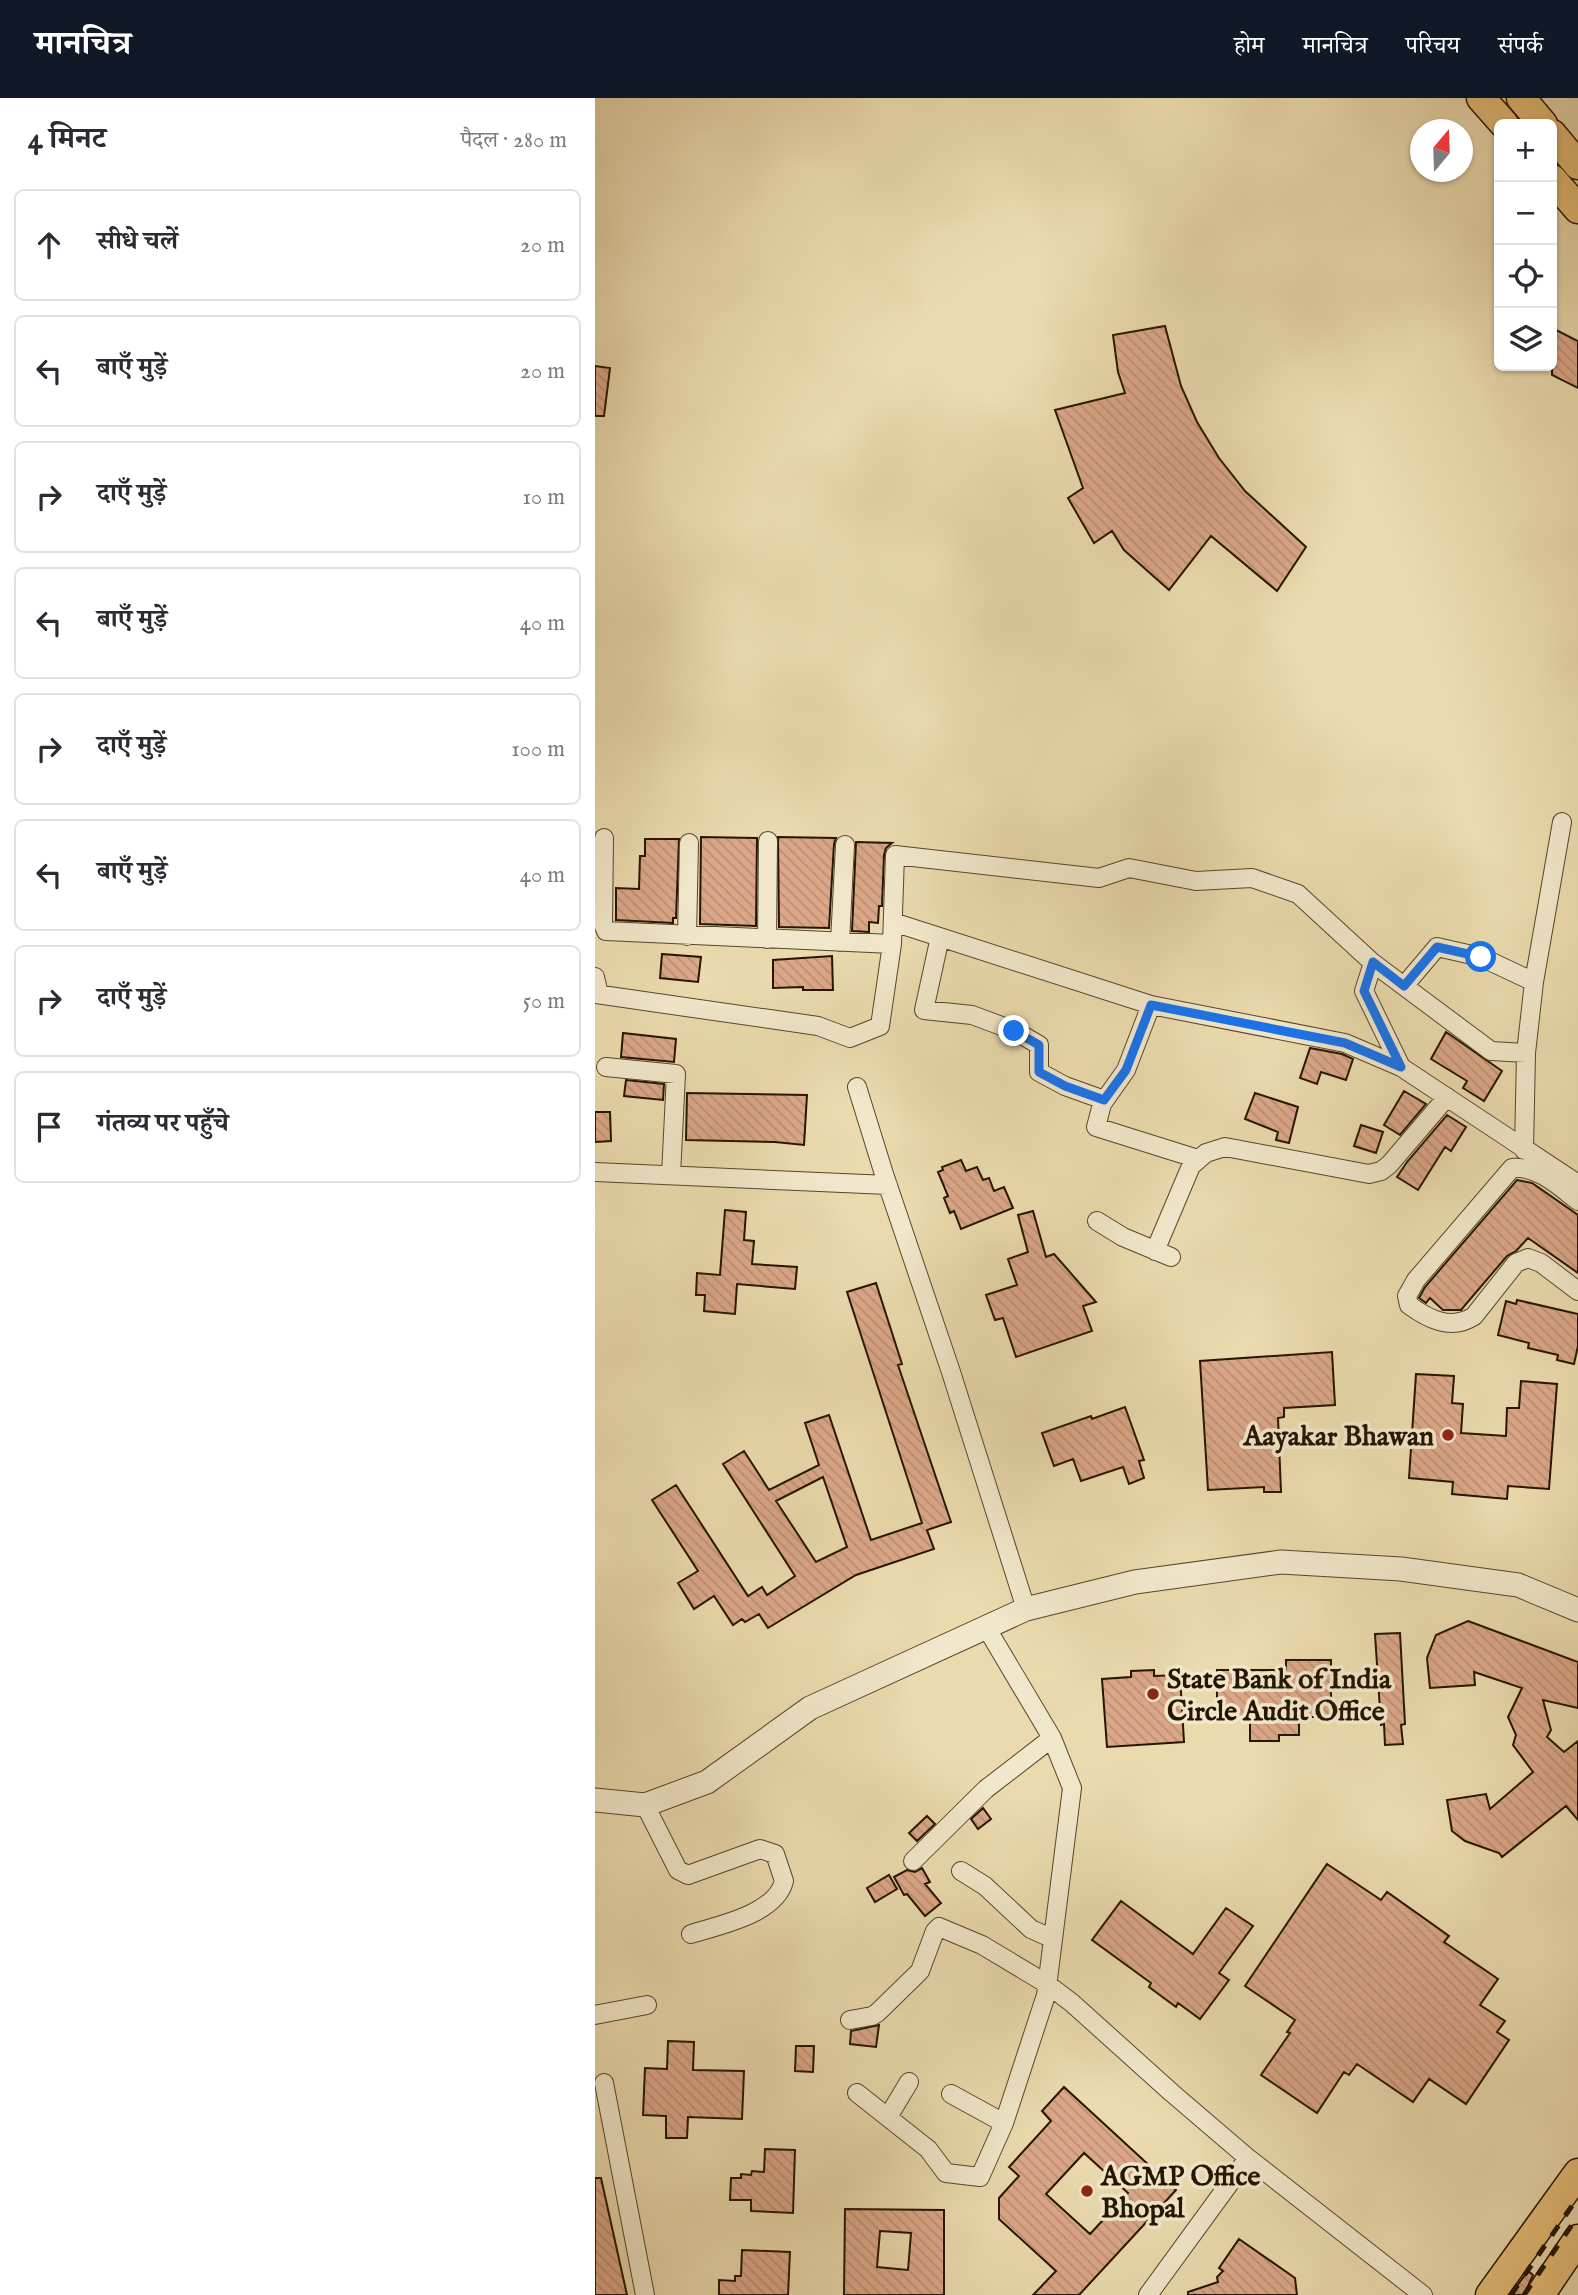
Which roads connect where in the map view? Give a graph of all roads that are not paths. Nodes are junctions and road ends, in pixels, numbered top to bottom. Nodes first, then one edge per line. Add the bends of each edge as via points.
1 (1481, 98) edge
2 (1521, 98) edge
3 (1500, 119) edge
4 (1539, 119) edge
5 (1557, 140) edge
6 (1578, 165) edge
7 (1555, 182) edge
8 (1578, 209) edge
9 (1562, 822) dead end
10 (604, 838) dead end
11 (768, 841) dead end
12 (689, 843) dead end
13 (845, 845) dead end
14 (893, 922) junction
15 (687, 936) junction
16 (940, 937) junction
17 (767, 939) junction
18 (840, 942) junction
19 (892, 944) junction
20 (1373, 962) junction
21 (1534, 982) junction
22 (1404, 986) junction
23 (596, 989) edge
24 (1151, 1005) junction
25 (1526, 1053) junction
26 (606, 1067) dead end
27 (1401, 1067) junction
28 (857, 1087) dead end
29 (1447, 1097) junction
30 (1104, 1100) junction
31 (1524, 1150) junction
32 (1198, 1159) junction
33 (595, 1172) edge
34 (671, 1175) junction
35 (1578, 1184) edge
36 (888, 1185) junction
37 (1578, 1201) edge
38 (1097, 1221) dead end
39 (1578, 1291) edge
40 (1026, 1609) junction
41 (1578, 1610) edge
42 (986, 1627) junction
43 (1052, 1738) junction
44 (595, 1800) edge
45 (645, 1805) junction
46 (913, 1861) dead end
47 (961, 1871) dead end
48 (691, 1934) dead end
49 (1053, 1939) junction
50 (1047, 1984) junction
51 (647, 2006) dead end
52 (595, 2015) edge
53 (850, 2020) dead end
54 (909, 2081) dead end
55 (604, 2083) dead end
56 (857, 2093) dead end
57 (951, 2094) dead end
58 (888, 2117) junction
59 (1004, 2123) junction
60 (1248, 2158) junction
61 (1578, 2173) edge
62 (1578, 2239) edge
63 (645, 2295) edge
64 (1148, 2295) edge
65 (1423, 2295) edge
66 (1490, 2295) edge
67 (1540, 2295) edge

1 - 3 main road
2 - 4 main road
5 - 6 main road
7 - 8 main road
9 - 21 street
10 - 15 street via 606,931
11 - 17 street
12 - 15 street
13 - 18 street
14 - 16 street
14 - 19 street
14 - 20 street via 895,855 1099,878 1129,868 1196,881 1252,878 1298,894
15 - 17 street
16 - 24 street
16 - 30 street via 924,1010 972,1015 1014,1031 1039,1045 1039,1072
17 - 18 street
18 - 19 street
19 - 23 street via 880,1026 850,1038 818,1026
20 - 22 street
20 - 27 street via 1364,991
21 - 22 street via 1481,957 1437,947
21 - 25 street
22 - 25 street via 1491,1051
24 - 27 street via 1345,1043
24 - 30 street via 1126,1070
25 - 31 street
26 - 34 street via 677,1074
27 - 29 street
28 - 36 street
29 - 31 street
29 - 32 street via 1389,1165 1369,1174 1225,1147
30 - 32 street via 1096,1128
31 - 35 street
32 - 38 street via 1180,1187 1163,1254
33 - 34 street
34 - 36 street
36 - 40 street
37 - 39 street via 1548,1178 1513,1168 1407,1296 1409,1305 1427,1319 1465,1321 1474,1316 1515,1263 1528,1258
40 - 41 street via 1135,1582 1281,1562 1401,1569 1518,1585
40 - 42 street
42 - 43 street
42 - 45 street via 810,1708 707,1782
43 - 46 street via 986,1789
43 - 49 street via 1072,1788
44 - 45 street
45 - 48 street via 683,1874 760,1849 775,1854 784,1881 777,1898 737,1920
47 - 49 street via 985,1886 1031,1929
49 - 50 street
50 - 53 street via 982,1945 939,1927 920,1971 877,2013
50 - 59 street
50 - 60 street
51 - 52 street
54 - 58 street
55 - 63 street
56 - 58 street
57 - 59 street
58 - 59 street via 928,2149 946,2174 980,2177
60 - 64 street
60 - 65 street
61 - 66 main road
62 - 67 main road

